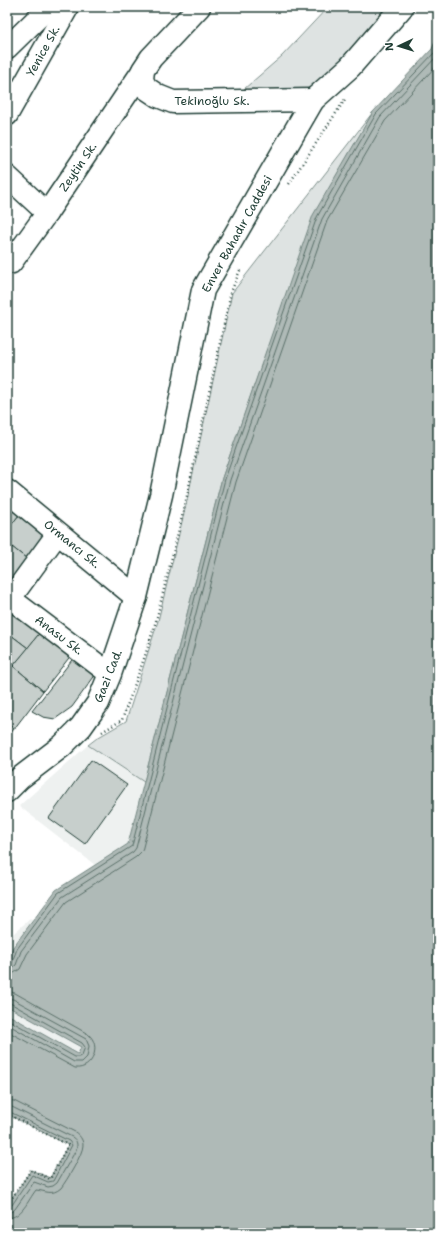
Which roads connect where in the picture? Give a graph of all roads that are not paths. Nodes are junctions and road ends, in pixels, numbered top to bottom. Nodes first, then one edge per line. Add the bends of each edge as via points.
1 (49, 7) edge
2 (68, 7) edge
3 (199, 7) edge
4 (402, 7) edge
5 (7, 48) edge
6 (143, 70) junction
7 (313, 100) junction
8 (7, 116) edge
9 (7, 176) edge
10 (47, 213) junction
11 (11, 263) dead end
12 (7, 491) edge
13 (58, 533) junction
14 (136, 597) junction
15 (8, 599) edge
16 (110, 674) junction
17 (7, 791) edge

1 - 5 street
2 - 8 street, Yenice Sk.
3 - 6 main road
4 - 7 main road, Enver Bahadır Caddesi via 350,67
6 - 7 main road, Tekinoğlu Sk. via 142,80 146,88 173,102
6 - 10 street, Zeytin Sk.
7 - 14 main road, Enver Bahadır Caddesi via 203,290 161,495
9 - 10 street
10 - 11 street, Zeytin Sk.
12 - 13 main road, Ormancı Sk.
13 - 14 main road, Ormancı Sk.
13 - 15 street
14 - 16 main road, Gazi Cad.
15 - 16 street, Anasu Sk.
16 - 17 main road, Gazi Cad. via 98,703 81,727

